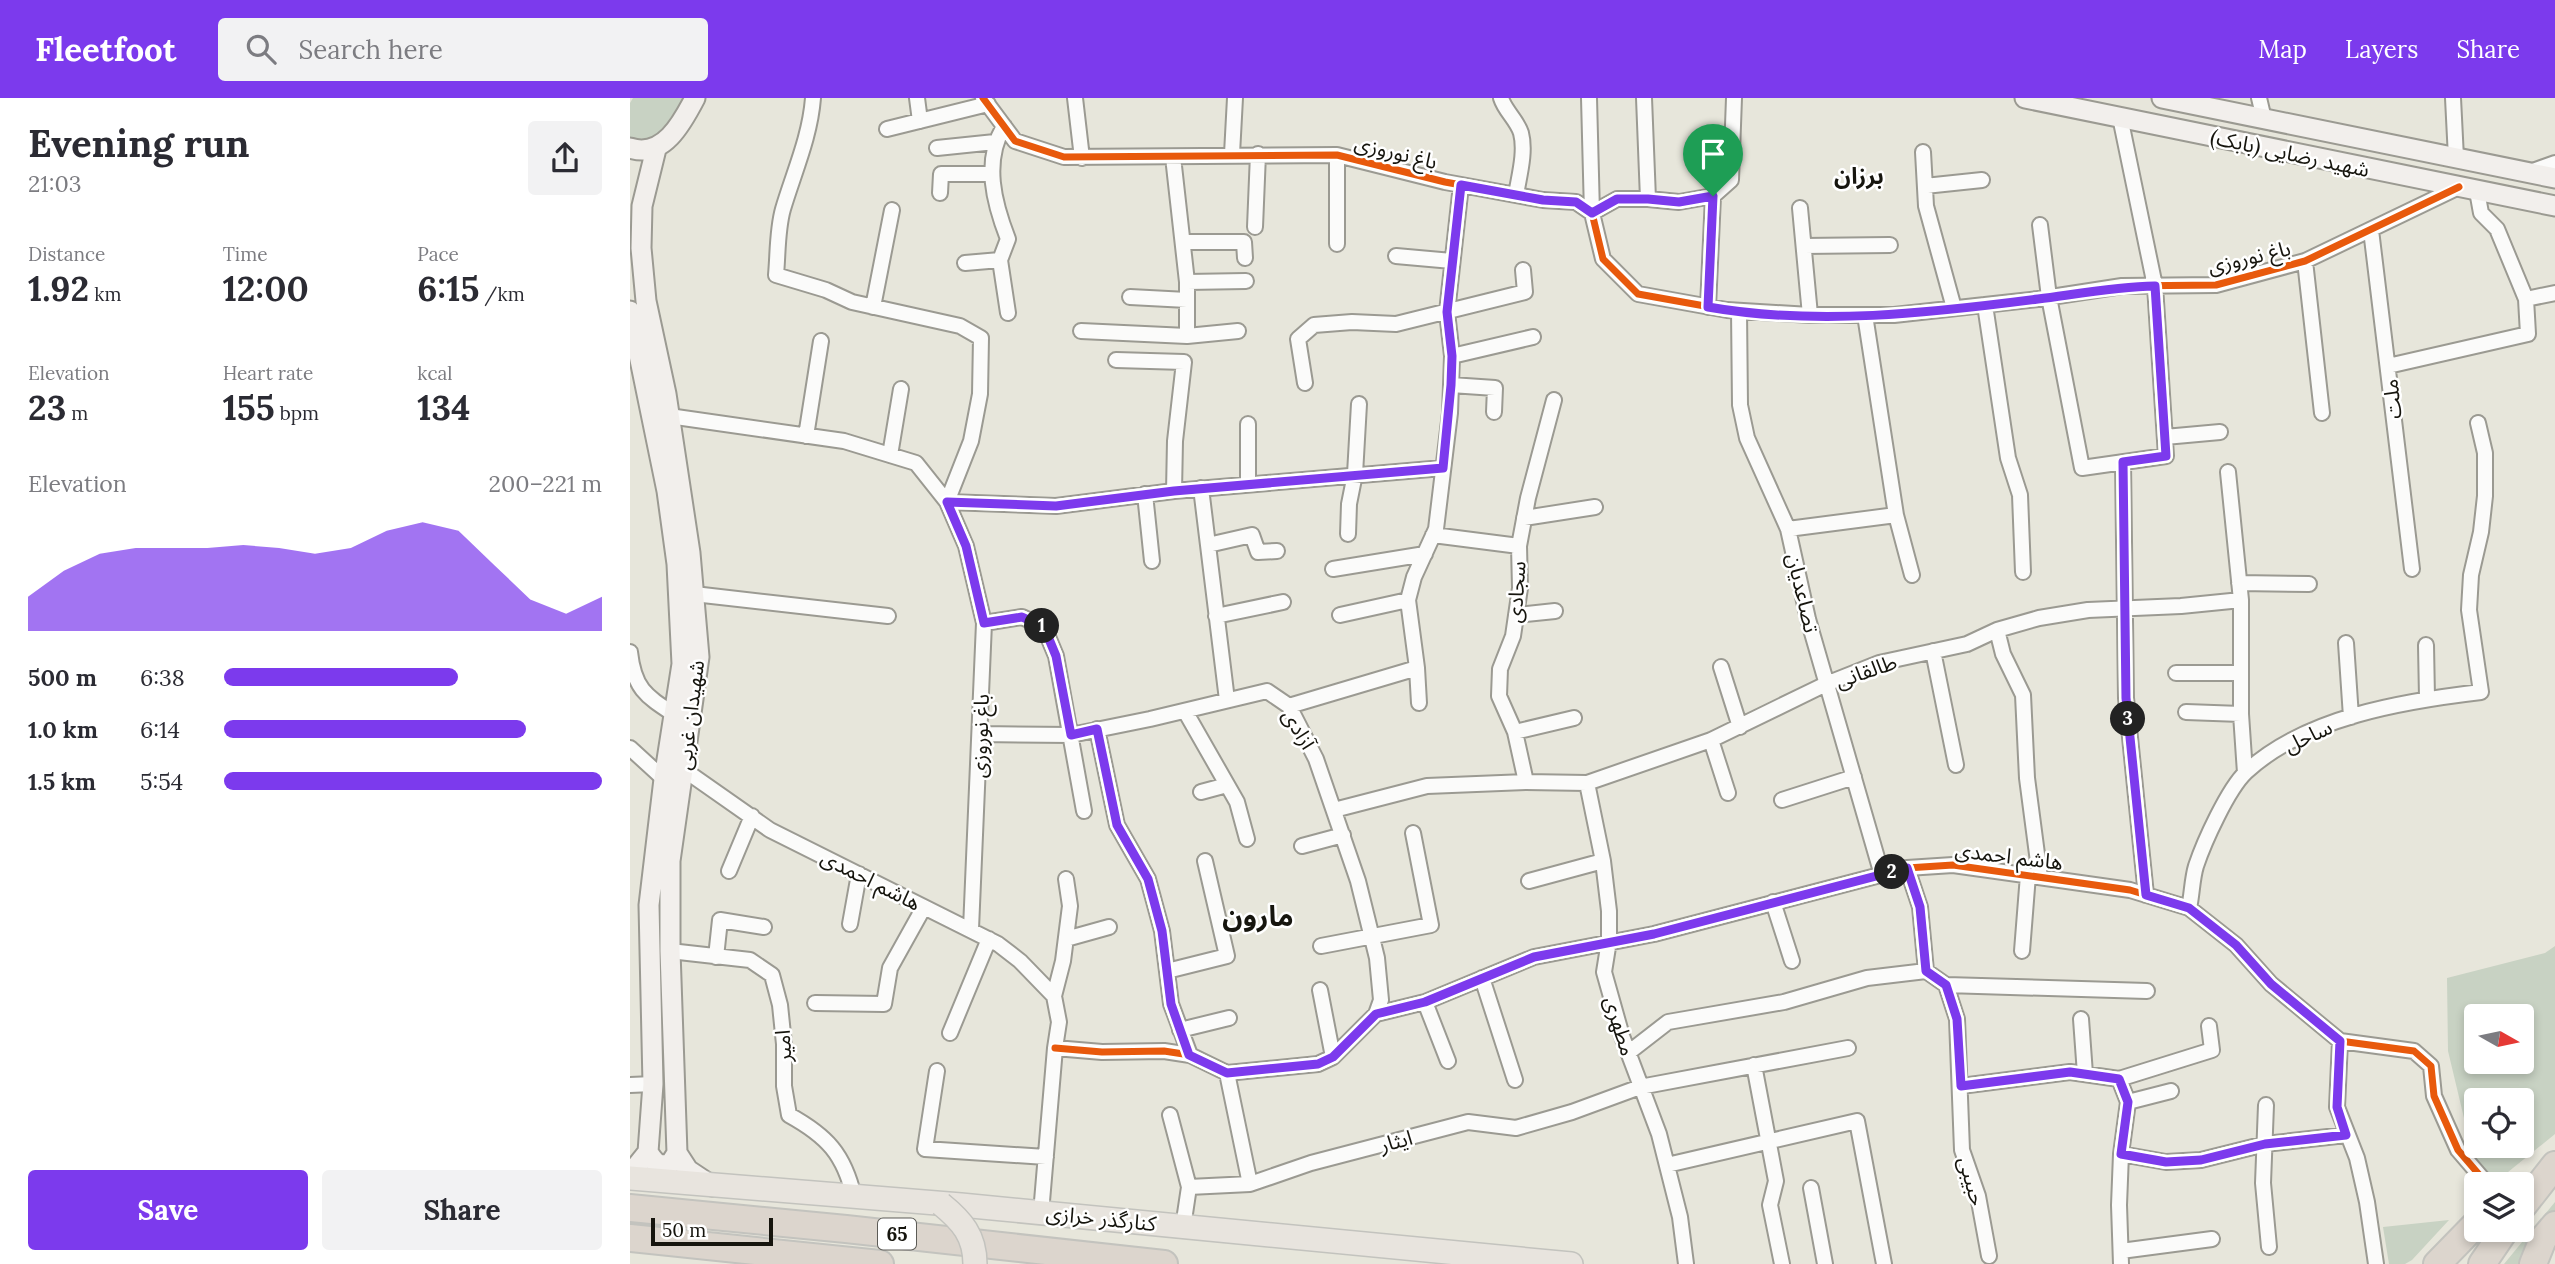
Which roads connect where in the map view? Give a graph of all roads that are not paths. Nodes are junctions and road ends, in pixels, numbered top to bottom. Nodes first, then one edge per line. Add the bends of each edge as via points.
1 (695, 98) edge
2 (813, 98) edge
3 (917, 98) edge
4 (1075, 98) edge
5 (1236, 98) edge
6 (1501, 98) edge
7 (1589, 98) edge
8 (1644, 98) edge
9 (1734, 98) edge
10 (2025, 98) edge
11 (2162, 98) edge
12 (2259, 98) edge
13 (2453, 98) edge
14 (985, 101) edge
15 (2120, 117) junction
16 (2264, 119) junction
17 (920, 121) junction
18 (1004, 126) junction
19 (887, 129) dead end
20 (995, 142) junction
21 (630, 148) edge
22 (937, 148) dead end
23 (656, 149) junction
24 (1923, 152) dead end
25 (1232, 154) junction
26 (1258, 154) junction
27 (1337, 155) junction
28 (1173, 157) junction
29 (1082, 158) junction
30 (2456, 158) junction
31 (2555, 163) edge
32 (2529, 172) junction
33 (992, 174) junction
34 (2555, 178) edge
35 (1982, 180) dead end
36 (1461, 185) junction
37 (1925, 186) junction
38 (2468, 189) junction
39 (940, 193) dead end
40 (1516, 195) junction
41 (1713, 196) junction
42 (1648, 199) junction
43 (2555, 206) edge
44 (1800, 208) dead end
45 (892, 210) dead end
46 (1592, 213) junction
47 (2040, 225) dead end
48 (1255, 227) dead end
49 (2371, 230) junction
50 (1183, 242) junction
51 (1337, 243) dead end
52 (1889, 245) dead end
53 (1804, 246) junction
54 (1396, 256) dead end
55 (1245, 258) dead end
56 (1000, 260) junction
57 (1452, 261) junction
58 (2305, 261) junction
59 (965, 263) dead end
60 (1523, 270) dead end
61 (1246, 281) dead end
62 (1187, 282) junction
63 (2155, 286) junction
64 (2555, 293) edge
65 (1130, 297) dead end
66 (2049, 298) junction
67 (2526, 299) junction
68 (1187, 300) junction
69 (1985, 305) junction
70 (873, 307) junction
71 (1708, 307) junction
72 (1954, 308) junction
73 (630, 311) edge
74 (1739, 311) junction
75 (1447, 312) junction
76 (1008, 313) dead end
77 (1810, 315) junction
78 (1865, 315) junction
79 (1081, 331) dead end
80 (1238, 331) dead end
81 (1187, 336) junction
82 (1534, 337) dead end
83 (821, 341) dead end
84 (1452, 356) junction
85 (635, 360) edge
86 (1116, 360) dead end
87 (2388, 366) junction
88 (1305, 383) dead end
89 (1451, 385) junction
90 (901, 389) dead end
91 (1554, 400) dead end
92 (1359, 404) dead end
93 (1494, 412) dead end
94 (2322, 413) dead end
95 (669, 416) junction
96 (2478, 423) dead end
97 (1248, 424) dead end
98 (2220, 432) dead end
99 (806, 436) junction
100 (2165, 437) junction
101 (890, 455) junction
102 (2123, 462) junction
103 (1443, 468) junction
104 (2228, 472) dead end
105 (1355, 474) junction
106 (1248, 483) junction
107 (1201, 488) junction
108 (1174, 491) junction
109 (1145, 494) junction
110 (947, 502) junction
111 (1595, 507) dead end
112 (1896, 515) junction
113 (1524, 518) junction
114 (1788, 529) junction
115 (1348, 534) dead end
116 (1433, 535) junction
117 (1208, 545) junction
118 (1519, 546) junction
119 (1277, 551) dead end
120 (1425, 554) junction
121 (1152, 561) dead end
122 (1333, 569) dead end
123 (2412, 569) dead end
124 (2023, 572) dead end
125 (1912, 575) dead end
126 (2239, 583) junction
127 (2309, 584) dead end
128 (694, 594) junction
129 (1408, 600) junction
130 (2241, 600) junction
131 (1283, 602) dead end
132 (2126, 609) junction
133 (1555, 611) dead end
134 (1340, 615) dead end
135 (1516, 615) junction
136 (888, 616) dead end
137 (1216, 616) junction
138 (984, 623) junction
139 (1997, 630) junction
140 (2346, 643) dead end
141 (2426, 645) dead end
142 (630, 652) edge
143 (1933, 652) junction
144 (1721, 667) dead end
145 (1418, 668) junction
146 (2176, 673) dead end
147 (2241, 673) junction
148 (1826, 684) junction
149 (2427, 698) junction
150 (1227, 700) junction
151 (1419, 703) dead end
152 (1289, 706) junction
153 (1185, 710) junction
154 (2186, 712) dead end
155 (2241, 714) junction
156 (675, 715) junction
157 (2351, 717) junction
158 (1574, 719) dead end
159 (1740, 727) junction
160 (1097, 729) junction
161 (1515, 732) junction
162 (980, 734) junction
163 (1071, 735) junction
164 (1711, 740) junction
165 (630, 748) edge
166 (1956, 765) dead end
167 (683, 769) junction
168 (2245, 773) junction
169 (1854, 778) junction
170 (664, 779) junction
171 (1526, 782) junction
172 (1587, 783) junction
173 (1227, 785) junction
174 (1201, 792) dead end
175 (1728, 793) dead end
176 (1782, 800) dead end
177 (1334, 810) junction
178 (1084, 811) dead end
179 (752, 817) junction
180 (1413, 833) dead end
181 (1343, 835) junction
182 (1247, 839) dead end
183 (1302, 846) dead end
184 (1205, 861) dead end
185 (1603, 861) junction
186 (1907, 868) junction
187 (729, 871) dead end
188 (859, 874) junction
189 (1882, 874) junction
190 (2034, 876) junction
191 (1066, 879) dead end
192 (1529, 881) dead end
193 (2146, 895) junction
194 (1773, 902) junction
195 (923, 907) junction
196 (2189, 908) junction
197 (849, 924) dead end
198 (764, 926) dead end
199 (1109, 927) dead end
200 (971, 929) junction
201 (1371, 935) junction
202 (989, 939) junction
203 (1066, 939) junction
204 (1609, 941) junction
205 (1321, 946) dead end
206 (670, 951) junction
207 (2022, 951) dead end
208 (716, 957) junction
209 (1792, 961) dead end
210 (1167, 971) junction
211 (1926, 971) junction
212 (1482, 978) junction
213 (1946, 985) junction
214 (1320, 989) dead end
215 (2147, 990) dead end
216 (1054, 996) junction
217 (1425, 1002) junction
218 (815, 1003) dead end
219 (1376, 1014) junction
220 (1229, 1018) dead end
221 (2081, 1018) dead end
222 (2209, 1026) dead end
223 (1180, 1030) junction
224 (950, 1033) dead end
225 (2340, 1041) junction
226 (1055, 1048) junction
227 (1848, 1048) dead end
228 (1628, 1053) junction
229 (1189, 1055) junction
230 (1333, 1057) junction
231 (1448, 1061) dead end
232 (1754, 1065) junction
233 (937, 1071) dead end
234 (1227, 1073) junction
235 (2085, 1074) junction
236 (2119, 1079) junction
237 (1515, 1080) dead end
238 (653, 1084) junction
239 (630, 1085) edge
240 (1961, 1086) junction
241 (1640, 1087) junction
242 (2171, 1091) dead end
243 (2128, 1102) junction
244 (2266, 1105) dead end
245 (1170, 1115) dead end
246 (2346, 1135) junction
247 (1769, 1141) junction
248 (2265, 1144) junction
249 (648, 1152) junction
250 (677, 1153) junction
251 (2121, 1154) junction
252 (1046, 1157) junction
253 (2555, 1157) edge
254 (1667, 1165) junction
255 (2555, 1165) edge
256 (630, 1170) edge
257 (2477, 1172) edge
258 (2534, 1175) edge
259 (630, 1178) edge
260 (1250, 1184) junction
261 (713, 1186) junction
262 (1189, 1187) junction
263 (1811, 1188) dead end
264 (2534, 1192) edge
265 (854, 1196) junction
266 (630, 1197) edge
267 (941, 1204) junction
268 (630, 1208) edge
269 (1041, 1213) junction
270 (2555, 1225) edge
271 (1183, 1227) junction
272 (846, 1228) junction
273 (2464, 1236) edge
274 (630, 1238) edge
275 (2212, 1239) dead end
276 (2497, 1242) edge
277 (2269, 1247) dead end
278 (740, 1250) junction
279 (630, 1252) edge
280 (1989, 1256) dead end
281 (2121, 1257) edge
282 (880, 1264) edge
283 (975, 1264) edge
284 (1164, 1264) edge
285 (1571, 1264) edge
286 (1686, 1264) edge
287 (1782, 1264) edge
288 (1825, 1264) edge
289 (1884, 1264) edge
290 (2376, 1264) edge
291 (2437, 1264) edge
292 (2482, 1264) edge
293 (2533, 1264) edge

1 - 23 main road via 681,124
2 - 70 street via 799,164 782,212 776,275
3 - 17 street
4 - 29 street
5 - 25 street
6 - 40 street via 1521,132
7 - 46 street
8 - 42 street
9 - 41 street via 1731,180
10 - 15 main road, شهید رضایی (بابک)
11 - 16 main road, شهید رضایی (بابک)
12 - 16 street
13 - 30 street
14 - 17 street
14 - 18 street, باغ نوروزی
15 - 38 main road, شهید رضایی (بابک)
15 - 63 street
16 - 30 main road, شهید رضایی (بابک)
17 - 19 street
18 - 20 street
18 - 29 street, باغ نوروزی via 1015,141
20 - 22 street
20 - 33 street
21 - 23 main road
23 - 95 main road, شهیدان غربی via 642,206 641,248 646,301
24 - 37 street
25 - 26 street, باغ نوروزی
25 - 28 street, باغ نوروزی
26 - 27 street, باغ نوروزی
26 - 48 street
27 - 36 street, باغ نوروزی
27 - 51 street
28 - 29 street, باغ نوروزی
28 - 50 street
30 - 32 main road, شهید رضایی (بابک)
31 - 32 street
32 - 34 main road, شهید رضایی (بابک)
33 - 39 street via 941,174
33 - 56 street via 997,210 1008,239
35 - 37 street
36 - 40 street, باغ نوروزی
36 - 57 street
37 - 72 street via 1929,218
38 - 43 main road, شهید رضایی (بابک)
38 - 49 street, باغ نوروزی
38 - 67 street via 2497,229
40 - 46 street, باغ نوروزی via 1576,202
41 - 42 street via 1679,202
41 - 71 street
42 - 46 street via 1617,199
44 - 53 street
45 - 70 street
46 - 71 street, باغ نوروزی via 1603,258 1637,294
47 - 66 street
49 - 58 street, باغ نوروزی
49 - 87 street, ملت
50 - 55 street via 1244,242
50 - 62 street
52 - 53 street
53 - 77 street
54 - 57 street
56 - 59 street
56 - 76 street
57 - 75 street
58 - 63 street, باغ نوروزی via 2216,285
58 - 94 street
60 - 75 street via 1525,292
61 - 62 street
62 - 68 street
63 - 66 street, باغ نوروزی via 2122,286
63 - 100 street
64 - 67 street
65 - 68 street
66 - 69 street, باغ نوروزی
66 - 102 street via 2082,468
67 - 87 street via 2528,334
68 - 81 street
69 - 72 street, باغ نوروزی
69 - 124 street via 2008,458 2020,495
70 - 110 street via 960,326 981,338 980,394 971,441
71 - 74 street, باغ نوروزی
72 - 78 street, باغ نوروزی
73 - 85 main road, شهیدان غربی
74 - 77 street, باغ نوروزی
74 - 114 street, تصاعدیان via 1740,405 1747,438
75 - 84 street
75 - 88 street via 1396,324 1314,325 1298,340
77 - 78 street, باغ نوروزی
78 - 112 street
79 - 81 street
80 - 81 street
82 - 84 street
83 - 99 street
84 - 89 street
85 - 156 main road, شهیدان غربی via 667,491 677,564 682,664
86 - 108 street via 1184,362
87 - 123 street, ملت
89 - 93 street via 1495,388
89 - 103 street
90 - 101 street
91 - 113 street, سجادی
92 - 105 street
95 - 99 street, باغ نوروزی
95 - 128 main road, شهیدان غربی
96 - 149 street, ساحل via 2485,453 2485,496 2469,610 2481,692
97 - 106 street
98 - 100 street
99 - 101 street, باغ نوروزی via 845,441
100 - 102 street via 2166,456
101 - 110 street, باغ نوروزی via 916,463
102 - 132 street
103 - 105 street
103 - 116 street
104 - 126 street
105 - 106 street
105 - 115 street
106 - 107 street
107 - 108 street
107 - 117 street
108 - 109 street
109 - 110 street via 1056,506
109 - 121 street
110 - 138 street, باغ نوروزی via 966,546
111 - 113 street
112 - 114 street
112 - 125 street
113 - 118 street, سجادی
114 - 148 street, تصاعدیان
116 - 118 street
116 - 120 street
117 - 119 street via 1252,535 1258,552
117 - 137 street
118 - 135 street, سجادی
120 - 122 street
120 - 129 street
126 - 127 street
126 - 130 street
128 - 136 street
128 - 167 main road, شهیدان غربی via 699,657
129 - 134 street
129 - 145 street
130 - 132 street, طالقانی
130 - 147 street
131 - 137 street
132 - 139 street, طالقانی via 2088,610
132 - 193 street via 2126,698
133 - 135 street
135 - 161 street, سجادی via 1500,669 1500,696
137 - 150 street
138 - 162 street, باغ نوروزی
138 - 163 street via 1022,617 1044,627 1056,656
139 - 143 street, طالقانی
139 - 190 street via 2023,695
140 - 157 street
141 - 149 street
142 - 156 street via 632,672 646,696
143 - 148 street, طالقانی via 1879,663
143 - 166 street
144 - 159 street
145 - 151 street
145 - 152 street
146 - 147 street
147 - 155 street
148 - 159 street, طالقانی
148 - 169 street, تصاعدیان
149 - 157 street, ساحل
150 - 152 street, آزادی via 1267,691
150 - 153 street, آزادی
152 - 177 street, آزادی via 1316,759
153 - 160 street, آزادی
153 - 173 street
154 - 155 street
155 - 168 street
156 - 170 main road, شهیدان غربی
157 - 168 street, ساحل via 2294,737
158 - 161 street
159 - 164 street, طالقانی
160 - 163 street, آزادی
160 - 210 street via 1117,825 1148,879
161 - 171 street, سجادی
162 - 163 street, آزادی
162 - 200 street, باغ نوروزی
163 - 178 street
164 - 172 street, طالقانی
164 - 175 street
165 - 170 street
167 - 179 street, هاشم احمدی
167 - 206 main road, شهیدان غربی via 670,861
168 - 196 street, ساحل via 2222,808 2196,867
169 - 176 street
169 - 189 street, تصاعدیان
170 - 238 main road, شهیدان غربی via 649,905
171 - 172 street, طالقانی
171 - 177 street, طالقانی via 1427,786
172 - 185 street, مطهری
173 - 174 street
173 - 182 street
177 - 181 street, آزادی
179 - 187 street
179 - 188 street, هاشم احمدی
180 - 201 street via 1431,925
181 - 183 street
181 - 201 street, آزادی
184 - 210 street via 1227,956
185 - 192 street
185 - 204 street, مطهری
186 - 189 street, هاشم احمدی
186 - 190 street, هاشم احمدی via 1953,865
186 - 211 street via 1920,907
188 - 195 street, هاشم احمدی
188 - 197 street
189 - 194 street, هاشم احمدی
190 - 193 street, هاشم احمدی
190 - 207 street
191 - 203 street via 1070,906
193 - 196 street, هاشم احمدی
194 - 204 street, هاشم احمدی via 1654,934
194 - 209 street
195 - 200 street, هاشم احمدی
195 - 218 street via 890,968 884,1004
196 - 225 street, هاشم احمدی
198 - 208 street via 720,920
199 - 203 street
200 - 202 street, هاشم احمدی
201 - 205 street
201 - 219 street, آزادی via 1381,1000
202 - 216 street, هاشم احمدی via 1020,961
202 - 224 street
203 - 216 street
204 - 212 street, هاشم احمدی via 1534,957
204 - 228 street, مطهری via 1604,972
206 - 208 street, امیر
206 - 250 main road, شهیدان غربی
208 - 265 street, امیر via 750,960 772,975 780,1005 789,1115 833,1146 849,1173
210 - 223 street
211 - 213 street
211 - 228 street via 1867,978 1784,1002 1668,1022
212 - 217 street, هاشم احمدی
212 - 237 street
213 - 215 street
213 - 240 street, حبیبی via 1957,1019
214 - 230 street
216 - 226 street via 1059,1023
217 - 219 street, هاشم احمدی
217 - 231 street
219 - 230 street
220 - 223 street
221 - 235 street
222 - 236 street via 2212,1050
223 - 229 street
225 - 246 street via 2337,1107
225 - 257 street via 2414,1051 2431,1066 2434,1096 2458,1150
226 - 229 street
226 - 252 street
227 - 232 street, ایثار
228 - 241 street, مطهری
229 - 234 street
230 - 234 street via 1318,1064
232 - 241 street, ایثار
232 - 247 street
233 - 252 street via 925,1150
234 - 260 street
235 - 236 street
235 - 240 street
236 - 243 street
238 - 239 street
238 - 249 main road, شهیدان غربی
240 - 280 street, حبیبی via 1962,1150 1978,1196
241 - 254 street, مطهری
241 - 260 street, ایثار via 1516,1128 1468,1122 1311,1163
242 - 243 street
243 - 251 street
244 - 248 street
245 - 262 street
246 - 248 street
246 - 290 street via 2357,1158
247 - 254 street
247 - 287 street via 1776,1181 1770,1205
247 - 289 street via 1857,1121
248 - 251 street via 2201,1160 2166,1162
248 - 277 street
249 - 250 main road via 663,1166
249 - 256 main road
250 - 261 main road via 688,1170
251 - 281 street
252 - 269 street
253 - 258 highway
254 - 286 street, مطهری
255 - 264 highway
259 - 261 main road, کنارگذر خرازی
260 - 262 street, ایثار
261 - 265 main road, کنارگذر خرازی
262 - 271 street
263 - 288 street
265 - 267 main road, کنارگذر خرازی
266 - 272 highway
267 - 269 main road, کنارگذر خرازی
267 - 283 main road, bridge via 965,1227 975,1247
268 - 272 highway, 65
269 - 271 main road, کنارگذر خرازی
270 - 293 highway via 2543,1239
271 - 285 main road, کنارگذر خرازی
272 - 284 highway, 65
273 - 291 highway
274 - 278 highway, 65
275 - 281 street
276 - 292 highway
278 - 279 highway
278 - 282 highway, 65

